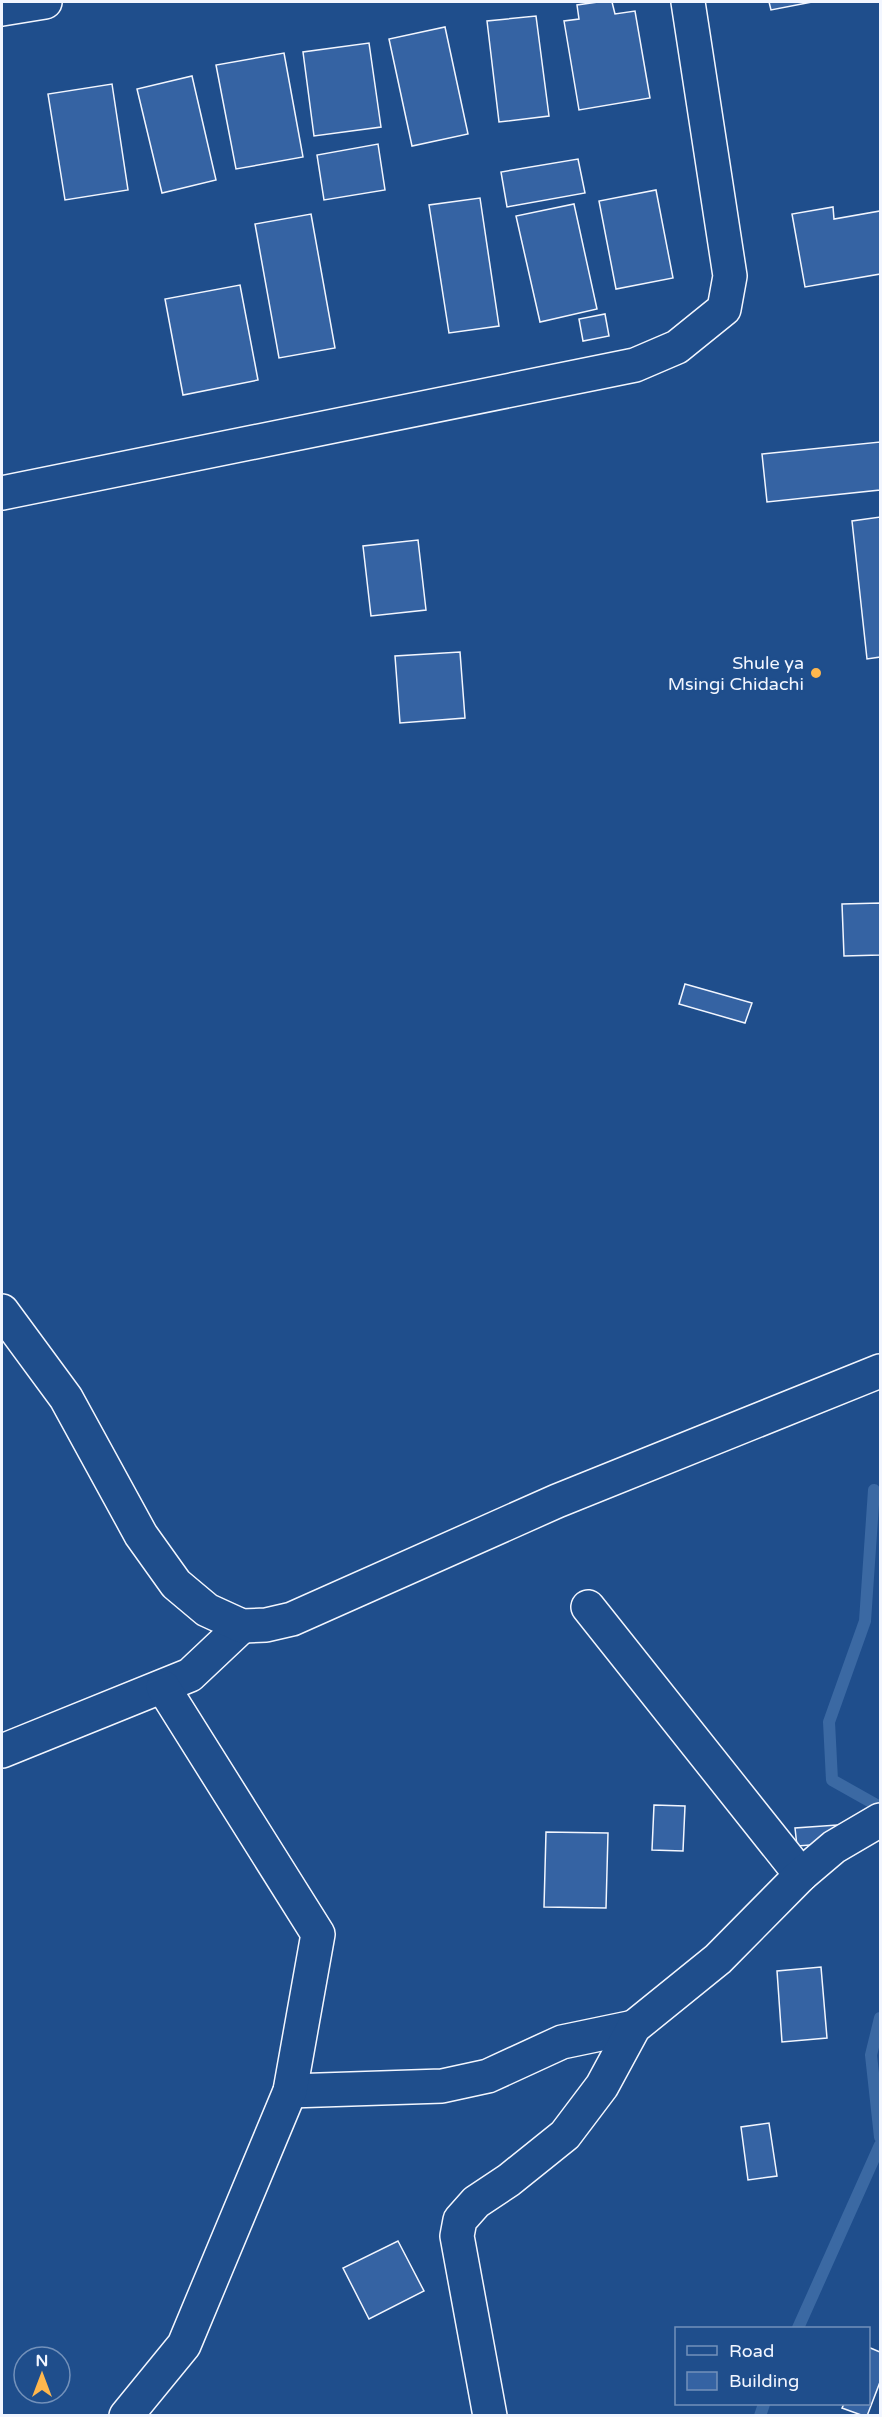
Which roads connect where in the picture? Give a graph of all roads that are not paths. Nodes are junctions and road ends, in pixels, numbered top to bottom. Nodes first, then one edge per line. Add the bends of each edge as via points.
1 (45, 2) edge
2 (688, 2) edge
3 (2, 9) edge
4 (2, 493) edge
5 (2, 1311) edge
6 (880, 1371) edge
7 (588, 1606) dead end
8 (242, 1626) junction
9 (163, 1687) junction
10 (2, 1751) edge
11 (880, 1820) edge
12 (801, 1875) junction
13 (634, 2027) junction
14 (291, 2091) junction
15 (126, 2415) edge
16 (490, 2415) edge

1 - 3 street
2 - 4 street via 730,276 724,309 677,347 635,365
5 - 8 street via 66,1398 141,1535 176,1584 207,1610
6 - 8 street via 557,1501 292,1619
7 - 12 street
8 - 9 street via 190,1676
9 - 10 street
9 - 14 street via 318,1934
11 - 12 street via 834,1847
12 - 13 street via 718,1959
13 - 14 street via 562,2042 488,2076 442,2086
13 - 16 street via 602,2086 565,2135 476,2202 460,2220 457,2236
14 - 15 street via 184,2345

